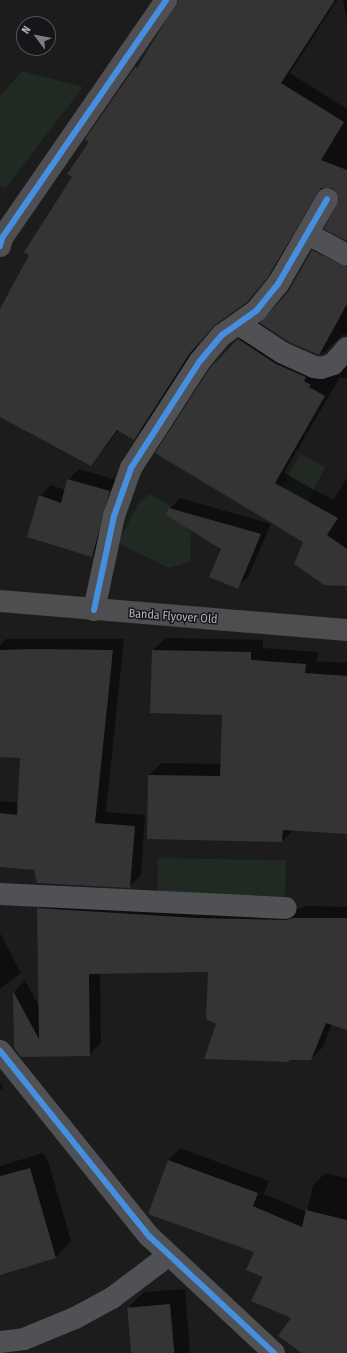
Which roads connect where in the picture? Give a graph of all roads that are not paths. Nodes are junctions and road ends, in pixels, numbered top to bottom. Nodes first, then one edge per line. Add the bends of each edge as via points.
1 (166, 0) edge
2 (327, 199) dead end
3 (308, 234) junction
4 (0, 246) edge
5 (347, 255) edge
6 (240, 325) junction
7 (347, 348) edge
8 (0, 601) edge
9 (94, 610) junction
10 (347, 630) edge
11 (0, 894) edge
12 (286, 908) dead end
13 (0, 1051) edge
14 (169, 1255) junction
15 (0, 1342) edge
16 (274, 1353) edge

1 - 4 street via 2,238
2 - 3 street
3 - 5 street
3 - 6 street via 278,284 256,311
6 - 7 street via 283,353 314,367 321,368 333,364
6 - 9 street via 222,335 200,361 131,468 114,516
8 - 9 highway, Banda Flyover Old
9 - 10 highway, Banda Flyover Old
11 - 12 street
13 - 14 street via 149,1236
14 - 15 street via 112,1298 76,1318 24,1339
14 - 16 street

